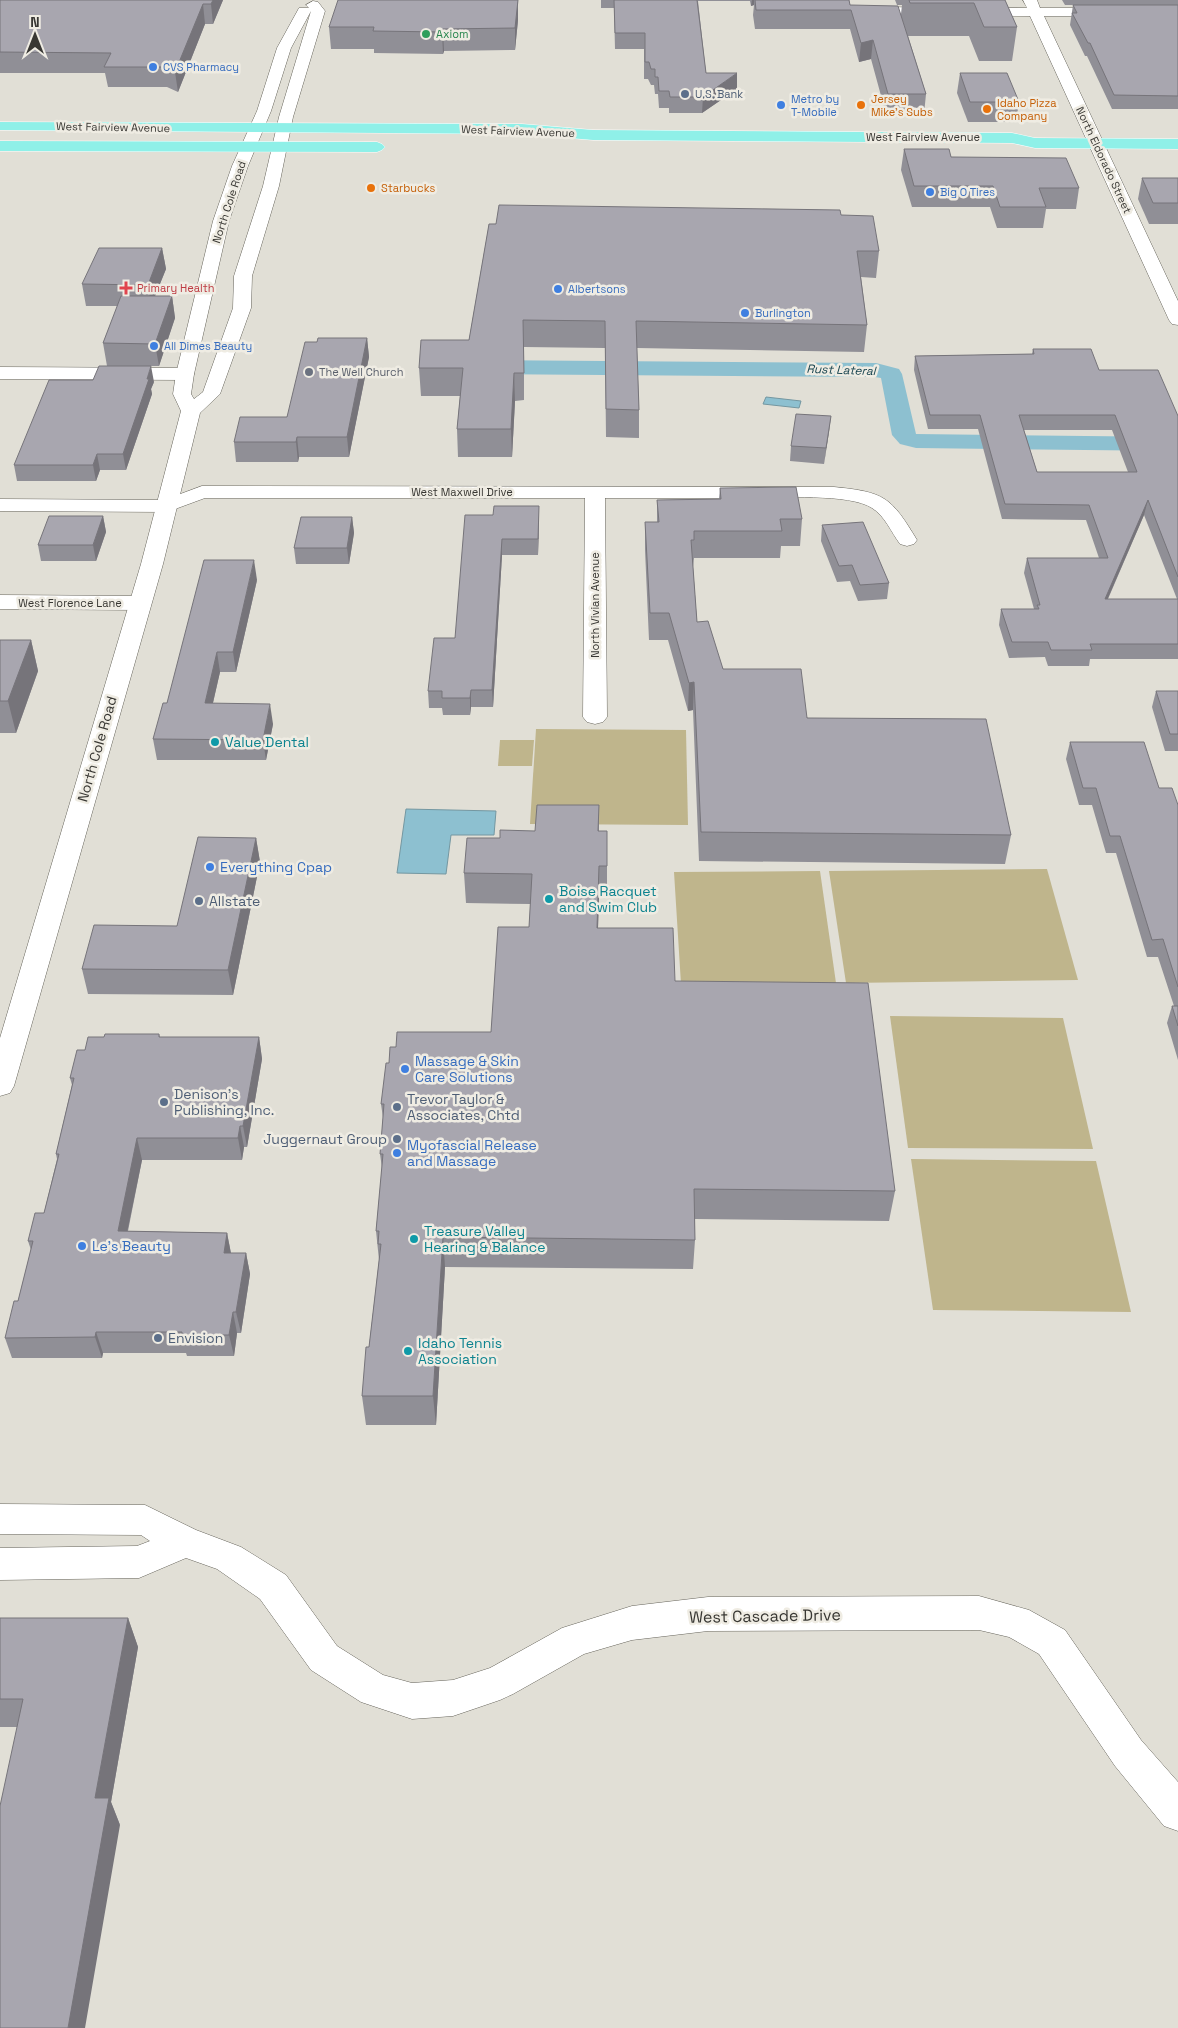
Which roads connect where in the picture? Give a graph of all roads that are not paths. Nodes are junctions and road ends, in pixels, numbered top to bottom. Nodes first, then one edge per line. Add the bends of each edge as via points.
1 (314, 3) edge
2 (1033, 6) edge
3 (850, 10) edge
4 (1178, 12) edge
5 (0, 126) edge
6 (0, 133) edge
7 (253, 137) junction
8 (282, 137) junction
9 (1035, 143) junction
10 (1095, 143) junction
11 (1178, 144) edge
12 (0, 146) edge
13 (394, 147) dead end
14 (576, 148) dead end
15 (1178, 320) edge
16 (0, 373) edge
17 (185, 374) junction
18 (191, 411) junction
19 (595, 492) junction
20 (0, 504) edge
21 (168, 506) junction
22 (907, 540) dead end
23 (0, 602) edge
24 (140, 603) junction
25 (595, 718) dead end
26 (0, 1086) edge
27 (0, 1519) edge
28 (185, 1542) junction
29 (0, 1564) edge
30 (1178, 1812) edge

1 - 7 street, North Cole Road via 302,12 284,48
1 - 8 street, North Cole Road via 318,11
2 - 3 street
2 - 4 street
2 - 10 street, North Eldorado Street
5 - 7 main road, West Fairview Avenue
6 - 7 main road
7 - 8 main road, West Fairview Avenue
7 - 8 main road, West Fairview Avenue
7 - 12 main road, West Fairview Avenue
7 - 17 street, North Cole Road via 221,221
8 - 9 main road, West Fairview Avenue via 1012,138
8 - 13 main road, West Fairview Avenue
8 - 18 street, North Cole Road via 271,186 243,276 242,308 210,394
9 - 10 main road, West Fairview Avenue
9 - 14 main road, West Fairview Avenue via 1018,148
10 - 11 main road, West Fairview Avenue
10 - 15 street, North Eldorado Street
16 - 17 street
17 - 18 street, North Cole Road via 182,394
18 - 21 street, North Cole Road
19 - 21 street, West Maxwell Drive via 202,492
19 - 22 street, West Maxwell Drive via 844,494 878,502 890,513
19 - 25 street, North Vivian Avenue
20 - 21 street, West Maxwell Drive
21 - 24 street, North Cole Road
23 - 24 street, West Florence Lane
24 - 26 street, North Cole Road
27 - 28 street, West Cascade Drive via 146,1520
28 - 29 street via 139,1562
28 - 30 street, West Cascade Drive via 229,1558 273,1587 324,1658 374,1690 412,1701 461,1696 500,1682 575,1640 632,1623 708,1614 969,1613 1016,1622 1052,1642 1128,1753

